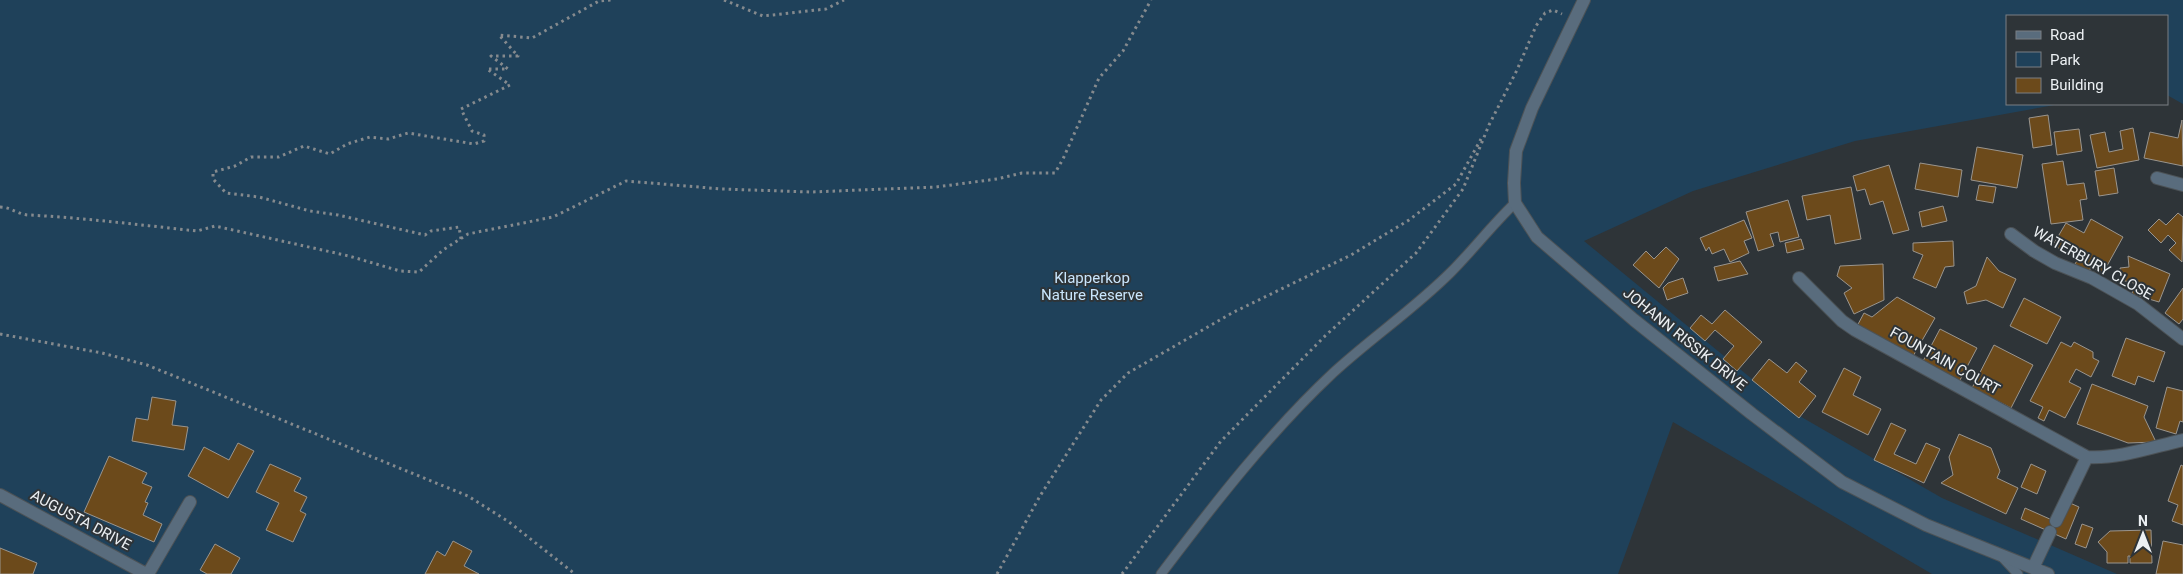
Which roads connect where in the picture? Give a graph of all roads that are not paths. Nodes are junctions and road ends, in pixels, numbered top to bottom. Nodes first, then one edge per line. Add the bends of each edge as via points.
1 (1584, 0) edge
2 (2157, 178) dead end
3 (2183, 185) edge
4 (1515, 203) junction
5 (2011, 234) dead end
6 (1799, 278) dead end
7 (2183, 339) edge
8 (2183, 440) edge
9 (2087, 457) junction
10 (0, 495) edge
11 (190, 502) dead end
12 (2000, 555) junction
13 (2033, 568) junction
14 (147, 574) edge
15 (1161, 574) edge
16 (2018, 574) edge
17 (2048, 574) edge

1 - 4 street, JOHANN RISSIK DRIVE via 1532,108 1516,151
2 - 3 street
4 - 12 street, JOHANN RISSIK DRIVE via 1544,243 1634,320 1842,482 1926,525
4 - 15 lane via 1451,272 1334,372 1289,418 1204,517
5 - 7 street, WATERBURY CLOSE via 2055,263 2092,278 2138,304
6 - 9 street, FOUNTAIN COURT via 1855,330
8 - 9 street via 2100,458
9 - 13 street
10 - 14 street, AUGUSTA DRIVE
11 - 14 street
12 - 13 street, JOHANN RISSIK DRIVE
12 - 16 lane
13 - 17 street, JOHANN RISSIK DRIVE

